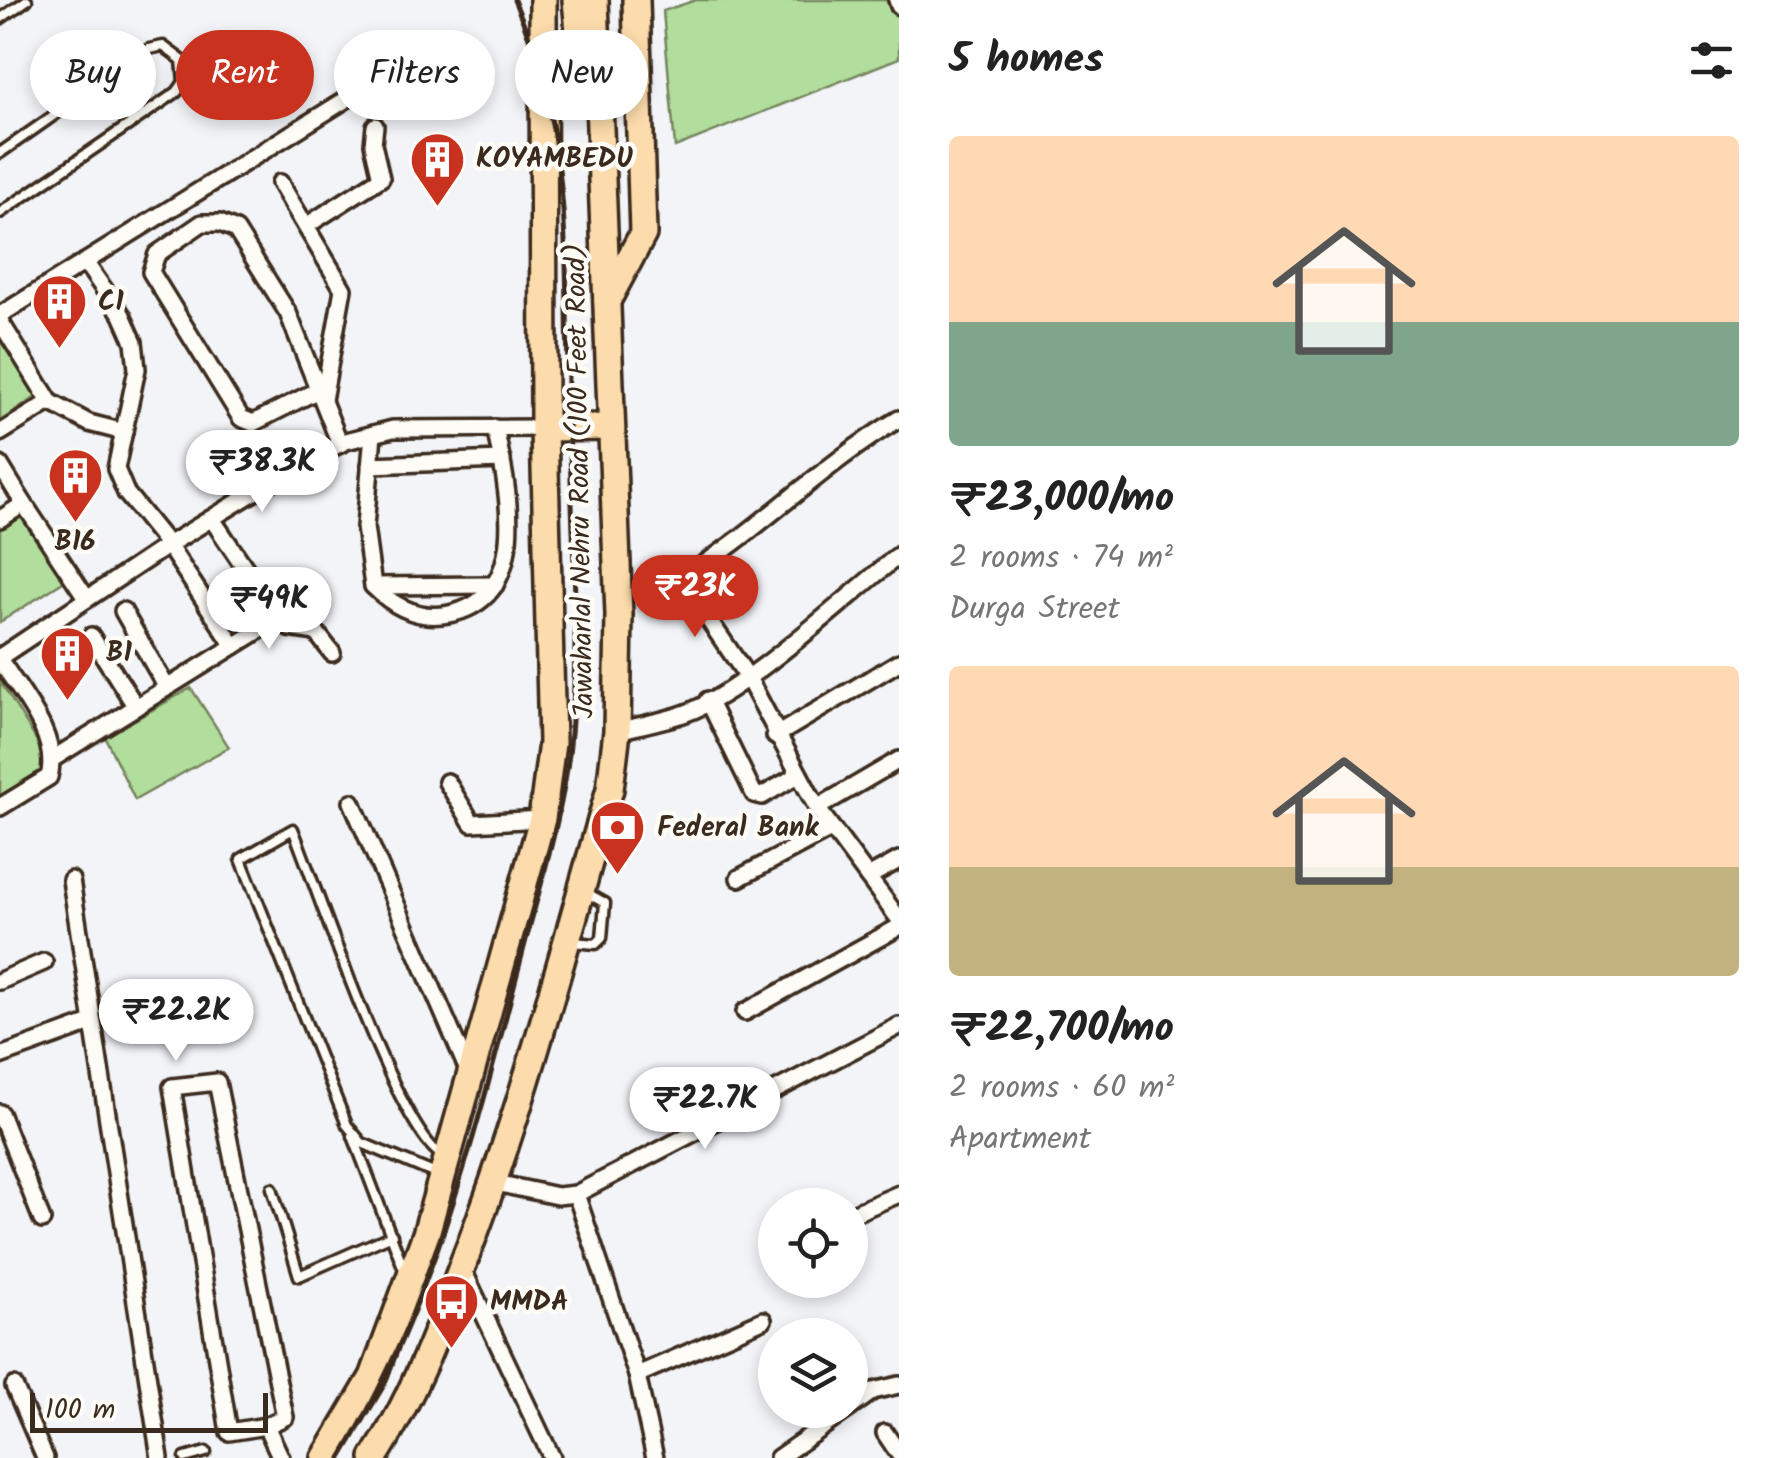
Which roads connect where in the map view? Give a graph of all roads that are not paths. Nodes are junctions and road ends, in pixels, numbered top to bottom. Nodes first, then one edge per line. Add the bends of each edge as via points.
1 (27, 0) edge
2 (636, 0) edge
3 (565, 5) edge
4 (0, 19) edge
5 (334, 108) edge
6 (375, 126) dead end
7 (0, 152) edge
8 (280, 184) dead end
9 (0, 213) edge
10 (306, 226) junction
11 (84, 262) junction
12 (607, 301) junction
13 (0, 318) edge
14 (320, 395) junction
15 (50, 402) junction
16 (899, 419) edge
17 (612, 426) junction
18 (495, 428) junction
19 (544, 428) junction
20 (124, 432) junction
21 (0, 433) edge
22 (373, 434) junction
23 (340, 444) junction
24 (502, 460) junction
25 (0, 465) edge
26 (370, 465) junction
27 (24, 504) junction
28 (0, 519) edge
29 (212, 519) junction
30 (168, 546) junction
31 (899, 555) edge
32 (495, 585) junction
33 (373, 586) junction
34 (87, 600) junction
35 (123, 611) dead end
36 (279, 618) junction
37 (91, 636) dead end
38 (234, 646) junction
39 (332, 653) dead end
40 (0, 659) edge
41 (899, 662) edge
42 (747, 676) junction
43 (167, 688) junction
44 (708, 700) junction
45 (136, 708) junction
46 (617, 731) junction
47 (775, 736) junction
48 (54, 758) junction
49 (899, 760) edge
50 (798, 775) junction
51 (447, 782) dead end
52 (352, 802) dead end
53 (0, 807) edge
54 (817, 808) junction
55 (542, 819) junction
56 (831, 829) junction
57 (899, 860) edge
58 (868, 877) junction
59 (739, 878) dead end
60 (71, 880) dead end
61 (899, 917) edge
62 (899, 928) edge
63 (44, 962) dead end
64 (0, 981) edge
65 (745, 1012) dead end
66 (92, 1023) junction
67 (899, 1026) edge
68 (0, 1056) edge
69 (470, 1076) junction
70 (0, 1113) edge
71 (354, 1136) junction
72 (445, 1167) junction
73 (496, 1184) junction
74 (272, 1188) dead end
75 (576, 1194) junction
76 (899, 1194) edge
77 (868, 1208) edge
78 (42, 1220) dead end
79 (392, 1235) junction
80 (462, 1268) junction
81 (408, 1280) junction
82 (758, 1322) edge
83 (637, 1375) junction
84 (899, 1385) edge
85 (14, 1386) dead end
86 (868, 1396) edge
87 (266, 1426) junction
88 (821, 1428) edge
89 (884, 1433) dead end
90 (206, 1452) dead end
91 (899, 1454) edge
92 (46, 1458) edge
93 (160, 1458) edge
94 (185, 1458) edge
95 (281, 1458) edge
96 (326, 1458) edge
97 (374, 1458) edge
98 (552, 1458) edge
99 (655, 1458) edge
100 (778, 1458) edge

1 - 4 lane
2 - 12 main road via 643,234
3 - 12 main road, Jawaharlal Nehru Road (100 Feet Road) via 598,52
3 - 19 main road, Jawaharlal Nehru Road (100 Feet Road)
5 - 11 street
6 - 10 street via 381,178
7 - 9 lane via 149,50 163,46 182,60 184,82 177,92
8 - 10 street
10 - 14 street via 343,290
11 - 13 street
11 - 20 street via 134,342 137,369
12 - 17 main road, Jawaharlal Nehru Road (100 Feet Road)
13 - 15 street
14 - 14 street via 288,313 236,230 202,223 158,254 151,272 241,418 253,423
14 - 23 street
15 - 20 street
15 - 21 street
16 - 42 street via 681,579
17 - 19 main road
17 - 46 main road, Jawaharlal Nehru Road (100 Feet Road)
18 - 19 street
18 - 22 street
18 - 24 street
19 - 55 main road, Jawaharlal Nehru Road (100 Feet Road) via 552,743
20 - 30 street via 116,469 126,493
22 - 23 street
22 - 26 street
23 - 29 street
24 - 26 street
24 - 32 street via 510,515
25 - 27 street
26 - 33 street via 365,527
27 - 28 street
27 - 34 street
29 - 30 street
29 - 36 street
30 - 34 street
30 - 38 street
31 - 42 street
32 - 33 street
32 - 33 street via 470,610 432,618 400,608
34 - 40 street
35 - 43 street
36 - 38 street
36 - 39 street via 290,628 316,632
37 - 45 street
38 - 43 street
40 - 48 street
41 - 47 street
42 - 44 street
42 - 47 street
43 - 45 street
44 - 46 street
44 - 50 street via 754,794 762,796
45 - 48 street
46 - 73 main road, Jawaharlal Nehru Road (100 Feet Road) via 610,790
47 - 50 street
48 - 53 street via 49,777
49 - 54 street
50 - 54 street
51 - 55 street via 472,823
52 - 69 street
54 - 56 street
55 - 69 main road, Jawaharlal Nehru Road (100 Feet Road)
56 - 58 street
56 - 59 street
57 - 58 street
58 - 61 street
60 - 66 street
62 - 65 street
63 - 64 street
66 - 68 street
66 - 93 street
67 - 75 street
69 - 72 main road, Jawaharlal Nehru Road (100 Feet Road)
70 - 78 street
71 - 72 lane
71 - 72 lane via 241,859 294,829 402,1102
71 - 79 lane
72 - 81 main road, Jawaharlal Nehru Road (100 Feet Road)
73 - 75 street
73 - 80 main road, Jawaharlal Nehru Road (100 Feet Road)
74 - 79 lane via 299,1276
75 - 83 street
76 - 77 street
79 - 81 lane
80 - 97 main road, Jawaharlal Nehru Road (100 Feet Road) via 422,1376
80 - 98 street
81 - 96 main road, Jawaharlal Nehru Road (100 Feet Road) via 373,1377
82 - 83 street
83 - 99 street
84 - 86 street
85 - 92 street
87 - 87 street via 285,1417 217,1082 172,1087 230,1432
87 - 95 street
88 - 100 street
89 - 91 street
90 - 94 lane

